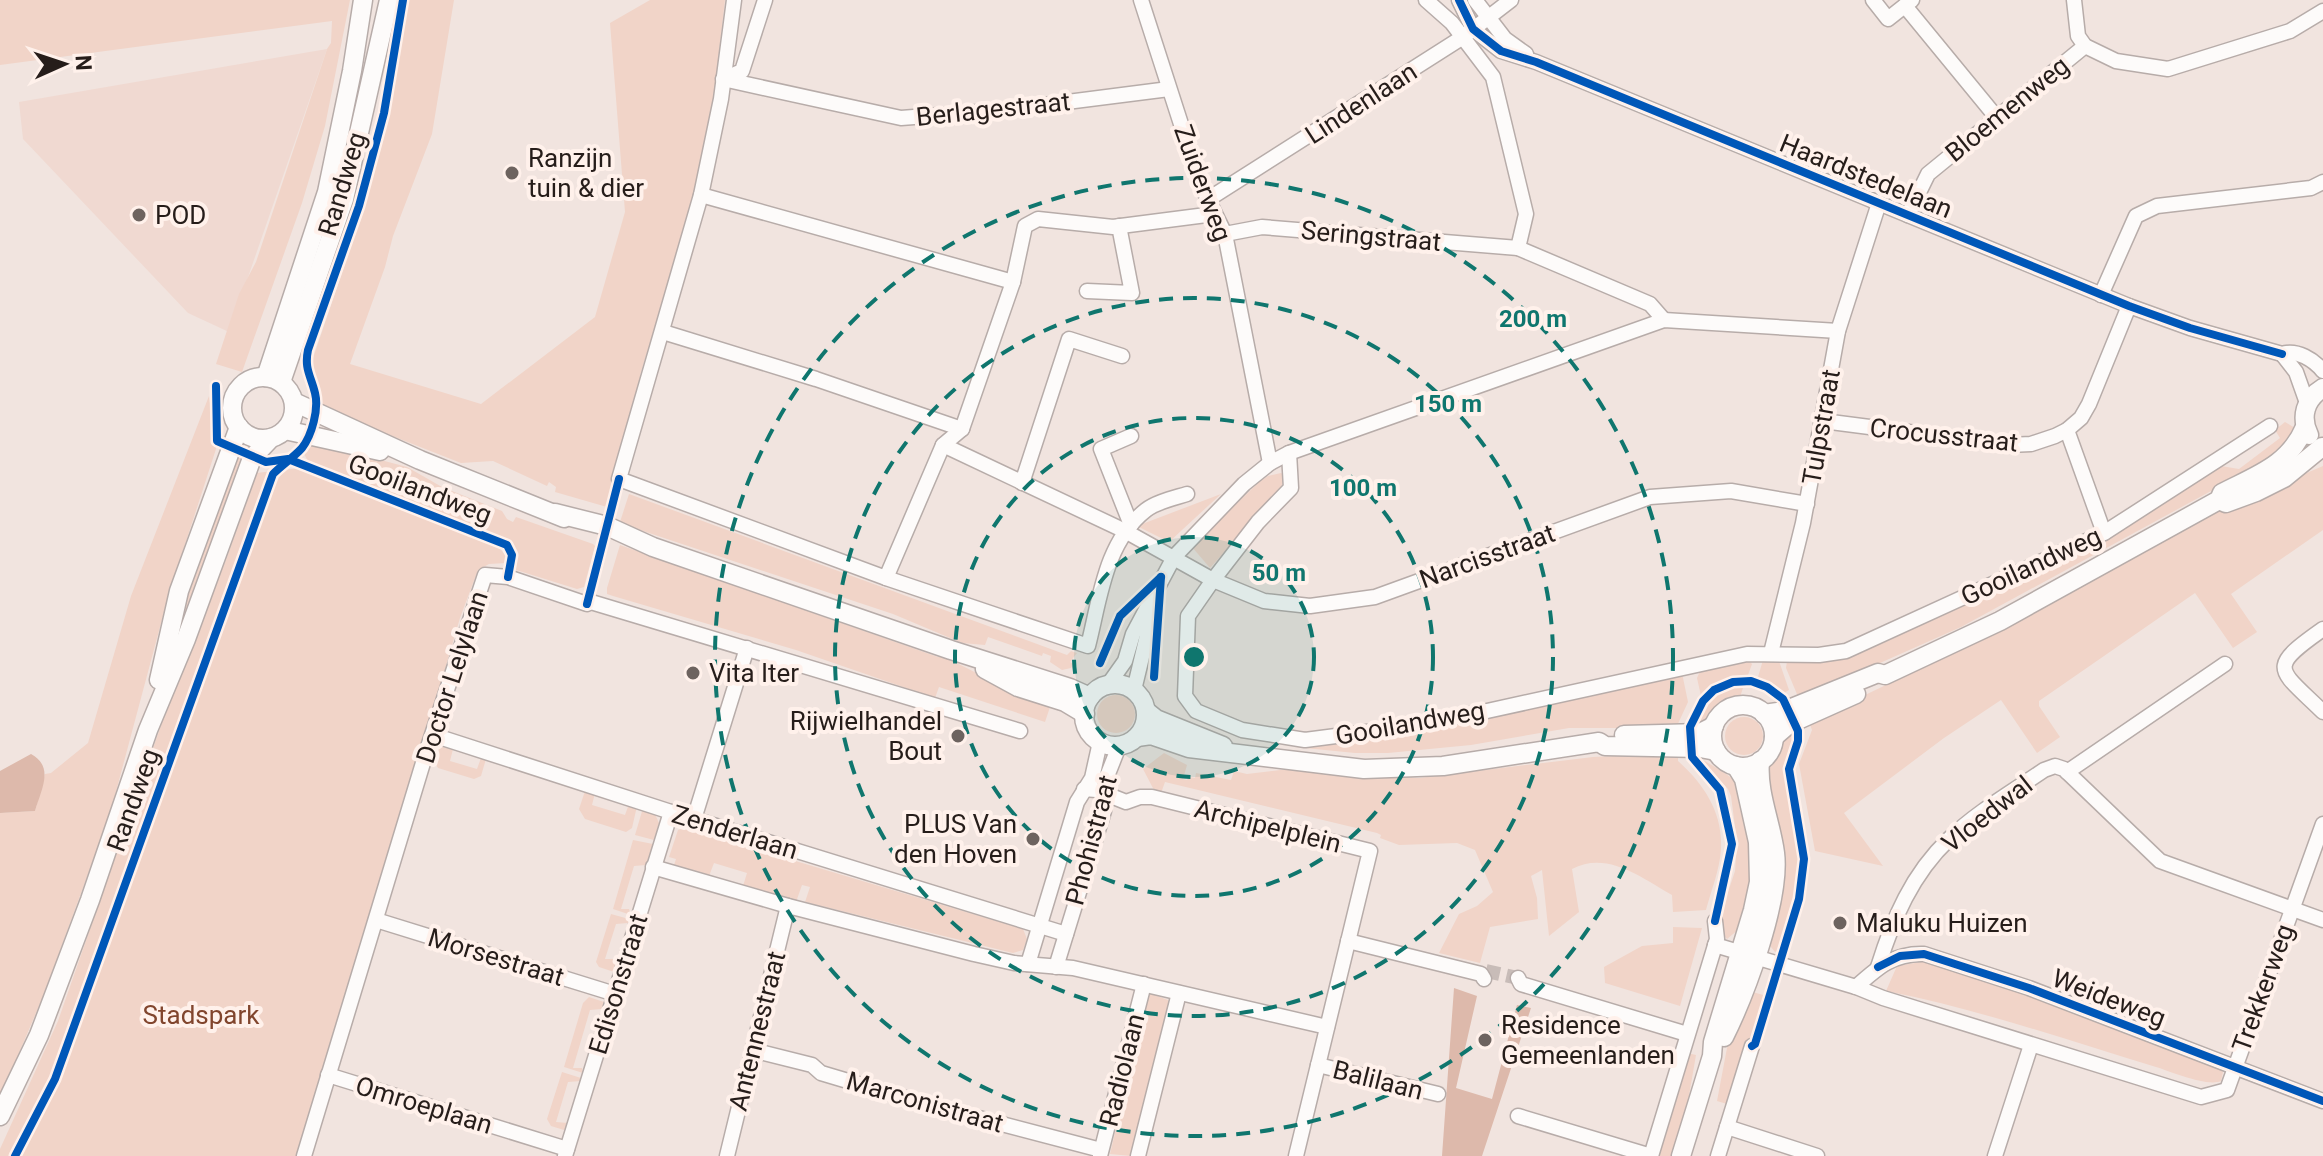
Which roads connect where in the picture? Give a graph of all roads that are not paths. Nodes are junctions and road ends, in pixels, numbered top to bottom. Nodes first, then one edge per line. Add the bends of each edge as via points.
1 (363, 0) edge
2 (389, 0) edge
3 (734, 0) edge
4 (765, 0) edge
5 (1141, 0) edge
6 (1426, 0) edge
7 (1459, 0) edge
8 (1475, 0) edge
9 (1511, 0) edge
10 (1873, 0) edge
11 (2074, 0) edge
12 (1909, 3) edge
13 (2323, 11) edge
14 (1487, 18) junction
15 (1468, 33) junction
16 (2085, 46) junction
17 (1536, 62) junction
18 (723, 79) junction
19 (1169, 89) junction
20 (1997, 118) junction
21 (2323, 182) edge
22 (701, 195) junction
23 (1207, 200) junction
24 (1879, 203) junction
25 (1214, 214) junction
26 (1908, 215) junction
27 (1119, 226) junction
28 (1225, 234) junction
29 (1518, 248) junction
30 (1013, 282) junction
31 (1087, 291) dead end
32 (2101, 295) junction
33 (2129, 306) junction
34 (1664, 320) junction
35 (1838, 331) junction
36 (663, 332) junction
37 (2282, 354) junction
38 (1122, 356) dead end
39 (2323, 371) edge
40 (273, 380) junction
41 (2323, 388) edge
42 (294, 402) junction
43 (2307, 403) junction
44 (1823, 421) junction
45 (2270, 426) dead end
46 (239, 427) junction
47 (2305, 427) junction
48 (962, 429) junction
49 (2067, 430) junction
50 (278, 434) junction
51 (1131, 436) dead end
52 (943, 445) junction
53 (2322, 448) edge
54 (1289, 453) junction
55 (420, 460) junction
56 (1270, 463) junction
57 (1022, 483) junction
58 (1187, 494) dead end
59 (2219, 500) junction
60 (1807, 504) junction
61 (1128, 528) junction
62 (2104, 533) junction
63 (1174, 557) junction
64 (886, 578) junction
65 (1213, 580) junction
66 (1150, 601) junction
67 (2323, 629) edge
68 (747, 648) junction
69 (1771, 653) junction
70 (2225, 664) dead end
71 (1885, 675) junction
72 (1108, 685) junction
73 (1134, 690) junction
74 (1087, 705) junction
75 (1146, 711) junction
76 (2323, 712) edge
77 (1764, 714) junction
78 (1714, 726) junction
79 (148, 730) junction
80 (1020, 731) dead end
81 (433, 735) junction
82 (1137, 737) junction
83 (1774, 737) junction
84 (1100, 742) junction
85 (1599, 742) junction
86 (1119, 746) junction
87 (1716, 751) junction
88 (1244, 755) junction
89 (1760, 761) junction
90 (1736, 766) junction
91 (2067, 772) junction
92 (1084, 789) junction
93 (1105, 794) junction
94 (671, 812) junction
95 (694, 819) junction
96 (2323, 824) edge
97 (653, 867) junction
98 (788, 906) junction
99 (2292, 908) junction
100 (376, 920) junction
101 (2323, 920) edge
102 (1715, 921) dead end
103 (1039, 927) junction
104 (1066, 934) junction
105 (1348, 941) junction
106 (1715, 945) junction
107 (1747, 954) junction
108 (1028, 964) junction
109 (1056, 967) junction
110 (1878, 967) junction
111 (1484, 974) tunnel mouth
112 (1518, 983) tunnel mouth
113 (1144, 984) junction
114 (1856, 987) junction
115 (1179, 993) junction
116 (615, 994) junction
117 (1327, 1027) junction
118 (1687, 1034) junction
119 (2031, 1045) junction
120 (1752, 1046) dead end
121 (752, 1050) junction
122 (1318, 1065) junction
123 (2234, 1068) junction
124 (328, 1075) junction
125 (1438, 1094) dead end
126 (2323, 1101) edge
127 (0, 1116) edge
128 (1518, 1116) dead end
129 (1727, 1127) junction
130 (566, 1153) edge
131 (1100, 1153) edge
132 (304, 1156) edge
133 (727, 1156) edge
134 (1138, 1156) edge
135 (1296, 1156) edge
136 (1651, 1156) edge
137 (1681, 1156) edge
138 (1718, 1156) edge
139 (1817, 1156) edge
140 (1995, 1156) edge

1 - 40 main road, Randweg via 327,192
2 - 40 main road, Randweg via 344,199
3 - 18 street
4 - 18 street via 742,71
5 - 19 street, Zuiderweg
6 - 15 street, Haardstedelaan
7 - 15 street, Haardstedelaan
8 - 14 street, Haardstedelaan
9 - 14 street, Lindenlaan
10 - 12 street via 1888,19
11 - 16 street via 2078,36
12 - 20 street
13 - 16 street via 2290,31 2168,69 2116,61
14 - 15 street, Lindenlaan
14 - 17 street, Haardstedelaan
15 - 17 street, Haardstedelaan
15 - 23 street, Lindenlaan
15 - 29 street, Haardstedelaan via 1493,77 1526,214
16 - 20 street, Bloemenweg
17 - 24 street, Haardstedelaan
18 - 19 street, Berlagestraat via 901,118
18 - 22 street
19 - 23 street, Zuiderweg
20 - 26 street, Bloemenweg via 1928,174
21 - 32 street via 2311,188 2157,206 2136,216
22 - 30 street
22 - 36 street
23 - 25 street, Zuiderweg
24 - 26 street, Haardstedelaan
24 - 35 street, Tulpstraat
25 - 27 street
25 - 28 street, Zuiderweg
26 - 32 street, Haardstedelaan
27 - 30 street via 1038,219 1025,226
27 - 31 street via 1132,293
28 - 29 street, Seringstraat via 1262,227
28 - 56 street, Zuiderweg
29 - 34 street, Seringstraat via 1650,304
30 - 48 street
32 - 33 street, Haardstedelaan
33 - 37 street, Haardstedelaan
33 - 49 street via 2089,404
34 - 35 street
34 - 54 street
35 - 44 street, Tulpstraat
36 - 48 street
36 - 64 street via 619,479
37 - 39 street, Haardstedelaan via 2305,357
37 - 43 street via 2296,372
38 - 57 street via 1069,339
40 - 42 main road
40 - 46 main road via 248,381 235,395
41 - 43 main road
42 - 50 main road via 293,417
42 - 55 main road, Gooilandweg
43 - 47 main road
44 - 49 street, Crocusstraat via 2016,445
44 - 60 street, Tulpstraat
45 - 62 street, Gooilandweg
46 - 50 main road via 259,439
46 - 79 main road, Randweg via 179,591
47 - 53 main road
47 - 59 main road, Gooilandweg via 2288,456 2222,493
48 - 52 street
49 - 62 street
50 - 55 main road, Gooilandweg
50 - 79 main road, Randweg via 252,458
51 - 61 street via 1101,449
52 - 57 street, Narcisstraat
52 - 64 street
53 - 59 main road, Gooilandweg via 2265,489 2226,503
54 - 56 street
54 - 65 street via 1291,488
55 - 74 main road, Gooilandweg via 603,537 653,547 1070,688
56 - 63 street
57 - 61 street, Narcisstraat
58 - 61 street via 1148,508
59 - 71 main road, Gooilandweg via 2000,621
60 - 65 street, Narcisstraat via 1731,491 1650,497 1375,597 1310,606 1264,601
60 - 69 street, Tulpstraat
61 - 63 street, Narcisstraat
61 - 64 street via 1112,553 1088,646
62 - 69 street, Gooilandweg via 1846,651
63 - 65 street, Narcisstraat
63 - 66 street
65 - 69 street, Gooilandweg via 1188,616 1185,696 1196,711 1242,730 1305,740 1404,727
66 - 72 street via 1125,661
66 - 73 street
67 - 76 street via 2291,652 2284,667
68 - 80 street
68 - 81 street, Doctor Lelylaan via 508,577 485,575
68 - 95 street
70 - 91 street, Vloedwal
71 - 77 main road, Gooilandweg via 1878,673
71 - 83 main road, Gooilandweg via 1883,682 1789,724
72 - 73 main road
72 - 74 main road
73 - 75 main road
74 - 84 main road via 1086,727
75 - 82 main road
75 - 88 main road, Gooilandweg
77 - 78 main road via 1737,706 1720,715
77 - 83 main road
78 - 85 main road, Gooilandweg via 1700,733 1604,736
78 - 87 main road
79 - 127 main road, Randweg via 39,1035
81 - 94 street, Zenderlaan
81 - 100 street, Doctor Lelylaan
82 - 86 main road
82 - 88 main road, Gooilandweg via 1151,735 1189,748
83 - 89 main road
84 - 86 main road
84 - 92 street, Phohistraat via 1092,778
85 - 87 main road, Gooilandweg
85 - 88 main road, Gooilandweg via 1443,766 1364,769
86 - 93 street, Phohistraat
87 - 90 main road
89 - 90 main road
89 - 107 main road via 1776,876 1773,898
90 - 107 main road via 1744,779 1760,857
91 - 99 street via 2160,861
91 - 110 street, Vloedwal via 2058,766 2044,770 1947,840 1911,886
92 - 93 street, Archipelplein
92 - 103 street, Phohistraat
93 - 104 street, Phohistraat
93 - 105 street, Archipelplein via 1126,802 1152,797 1370,851
94 - 95 street, Zenderlaan
94 - 97 street, Edisonstraat
95 - 103 street, Zenderlaan
96 - 99 street, Trekkerweg
97 - 98 street
97 - 116 street, Edisonstraat
98 - 108 street
98 - 121 street, Antennestraat
99 - 101 street, Trekkerweg
99 - 123 street, Trekkerweg
100 - 116 street, Morsestraat
100 - 124 street, Doctor Lelylaan
102 - 106 street
103 - 104 street, Zenderlaan
103 - 108 street, Phohistraat
104 - 109 street, Phohistraat
105 - 111 street
105 - 117 street, Archipelplein
106 - 107 street
106 - 118 street
107 - 114 street
107 - 137 main road via 1740,1005 1712,1056
108 - 109 street
109 - 113 street
110 - 114 street, Weideweg
110 - 123 street, Weideweg via 1900,956 1924,954 2029,988
112 - 118 street
113 - 115 street
113 - 131 street, Radiolaan
114 - 119 street
115 - 117 street
115 - 134 street, Radiolaan
116 - 130 street, Edisonstraat
117 - 122 street, Archipelplein
118 - 136 street
119 - 123 street via 2201,1097 2227,1090
119 - 140 street
120 - 129 street
121 - 131 street, Marconistraat
121 - 133 street, Antennestraat
122 - 125 street, Balilaan
122 - 135 street, Archipelplein
123 - 126 street, Weideweg
124 - 130 street, Omroeplaan
124 - 132 street, Doctor Lelylaan
128 - 136 street
129 - 138 street
129 - 139 street

